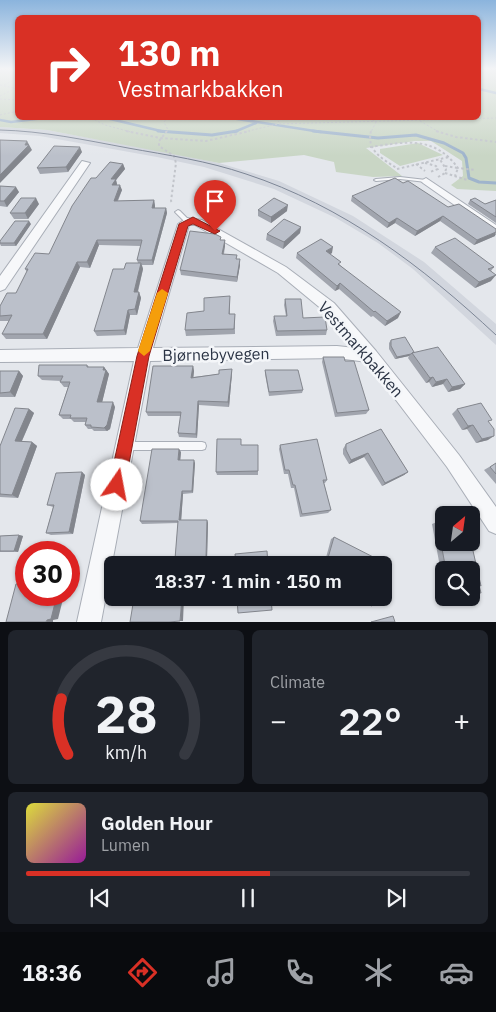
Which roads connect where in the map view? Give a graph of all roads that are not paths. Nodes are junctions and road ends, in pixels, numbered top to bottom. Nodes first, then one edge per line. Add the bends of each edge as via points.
1 (85, 163) dead end
2 (376, 180) dead end
3 (426, 181) joint
4 (496, 230) edge
5 (0, 286) edge
6 (0, 356) edge
7 (143, 356) junction
8 (371, 356) junction
9 (125, 446) junction
10 (202, 446) dead end
11 (496, 524) edge
12 (89, 622) edge

1 - 5 street
2 - 3 lane
3 - 4 street
6 - 7 street, Bjørnebyvegen
7 - 8 street, Bjørnebyvegen via 337,352
7 - 8 street, Vestmarkbakken via 184,224 182,216 282,270 329,307
7 - 9 street
8 - 11 street, Vestmarkbakken via 453,461
9 - 10 lane
9 - 12 street

